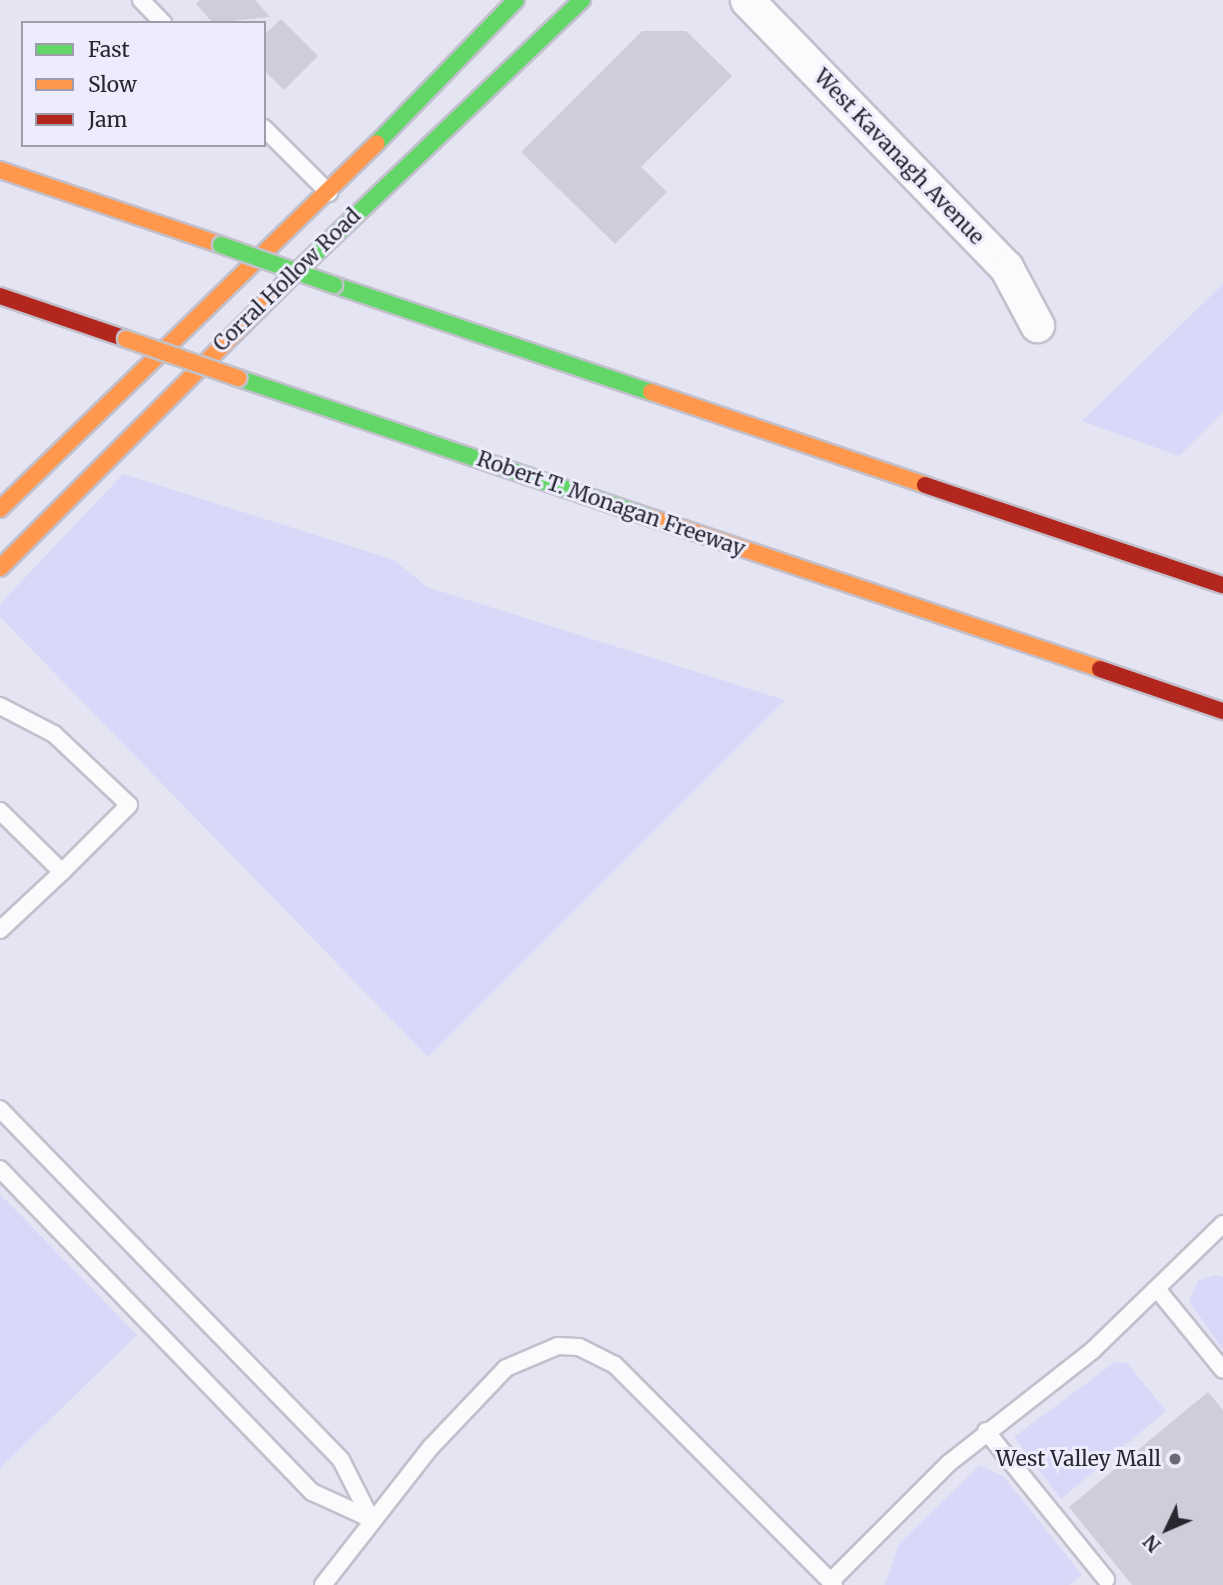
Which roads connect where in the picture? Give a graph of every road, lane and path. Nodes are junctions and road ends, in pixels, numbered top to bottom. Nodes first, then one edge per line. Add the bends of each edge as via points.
1 (141, 0) edge
2 (516, 0) edge
3 (582, 0) edge
4 (747, 0) edge
5 (161, 21) edge
6 (266, 130) edge
7 (0, 170) edge
8 (329, 193) junction
9 (0, 296) edge
10 (1037, 325) dead end
11 (0, 509) edge
12 (0, 568) edge
13 (1223, 584) edge
14 (0, 706) edge
15 (1223, 712) edge
16 (0, 811) edge
17 (62, 872) junction
18 (0, 930) edge
19 (0, 1108) edge
20 (0, 1169) edge
21 (1223, 1225) edge
22 (1157, 1289) junction
23 (1223, 1370) edge
24 (986, 1431) junction
25 (371, 1519) junction
26 (1106, 1580) dead end
27 (832, 1583) edge
28 (323, 1585) edge

1 - 5 lane
2 - 8 main road, Corral Hollow Road
3 - 12 main road, Corral Hollow Road via 170,393
4 - 10 street, West Kavanagh Avenue via 1006,267
6 - 8 lane
7 - 13 main road, bridge
8 - 11 main road, Corral Hollow Road
9 - 15 main road, Robert T. Monagan Freeway, bridge
14 - 17 lane via 54,734 129,805
16 - 17 lane
17 - 18 lane
19 - 25 lane via 341,1460
20 - 25 lane via 312,1492
21 - 22 lane
22 - 23 lane
22 - 24 lane via 1093,1350
24 - 26 lane
24 - 27 lane
25 - 27 lane via 506,1368 537,1350 579,1347 632,1381
25 - 28 lane

